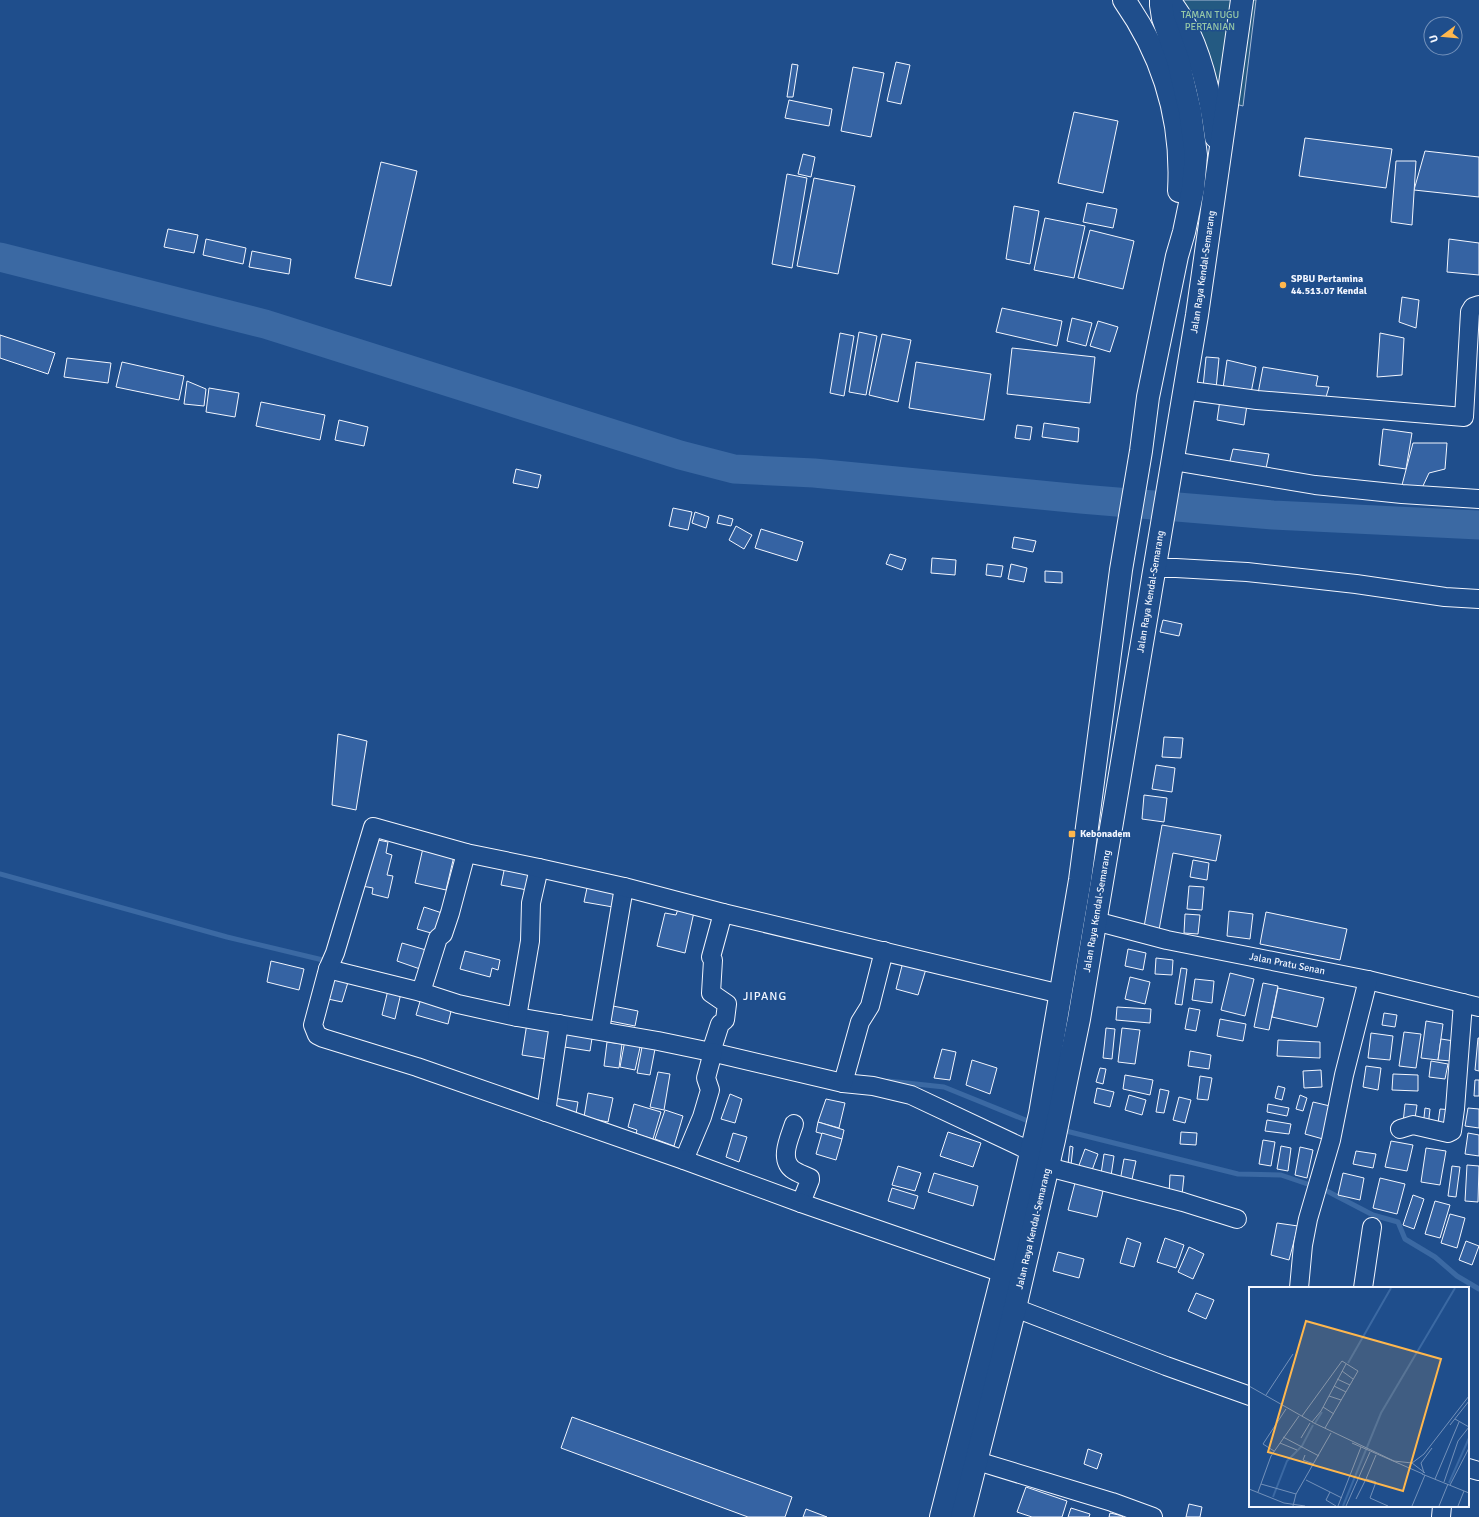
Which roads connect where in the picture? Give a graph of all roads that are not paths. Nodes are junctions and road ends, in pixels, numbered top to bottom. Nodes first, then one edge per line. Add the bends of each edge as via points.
1 (1124, 0) edge
2 (1162, 0) edge
3 (1169, 0) edge
4 (1242, 0) edge
5 (1219, 156) junction
6 (1177, 256) junction
7 (1479, 305) edge
8 (1184, 390) junction
9 (1472, 418) edge
10 (1172, 466) junction
11 (1479, 499) edge
12 (1154, 566) junction
13 (1479, 599) edge
14 (466, 853) junction
15 (539, 868) junction
16 (624, 887) junction
17 (723, 913) junction
18 (1095, 921) junction
19 (884, 951) junction
20 (330, 964) junction
21 (1368, 980) junction
22 (423, 985) junction
23 (1061, 994) junction
24 (1471, 1005) edge
25 (518, 1012) junction
26 (560, 1024) junction
27 (601, 1024) junction
28 (713, 1047) junction
29 (845, 1077) junction
30 (546, 1112) junction
31 (794, 1124) dead end
32 (1400, 1129) dead end
33 (1044, 1132) junction
34 (684, 1160) junction
35 (1048, 1167) junction
36 (801, 1203) junction
37 (1237, 1219) dead end
38 (1372, 1227) dead end
39 (1003, 1273) junction
40 (1299, 1287) edge
41 (1363, 1287) edge
42 (1014, 1308) junction
43 (1249, 1396) edge
44 (977, 1461) junction
45 (1469, 1468) edge
46 (1479, 1471) edge
47 (1442, 1507) edge
48 (941, 1517) edge
49 (962, 1517) edge
50 (1153, 1517) edge
51 (1441, 1517) edge

1 - 6 highway via 1153,48 1175,114 1180,167 1175,234
2 - 6 highway via 1163,18 1188,98 1196,155 1193,189
3 - 5 highway via 1183,21 1206,83
4 - 5 highway
5 - 8 highway, Jalan Raya Kendal-Semarang
6 - 23 highway, Jalan Raya Kendal-Semarang via 1148,397 1119,585 1080,880
7 - 9 street via 1473,307 1470,312
8 - 9 street via 1257,400
8 - 10 highway, Jalan Raya Kendal-Semarang
10 - 11 street via 1315,485
10 - 12 highway, Jalan Raya Kendal-Semarang
12 - 13 street via 1247,572
12 - 18 highway, Jalan Raya Kendal-Semarang
14 - 15 street
14 - 20 street via 373,827
14 - 22 street via 450,913 443,934 438,938
15 - 16 street
15 - 25 street via 531,903 530,941
16 - 17 street
16 - 27 street
17 - 19 street
17 - 28 street via 711,957 711,993 727,1004 724,1020 720,1024
18 - 21 street, Jalan Pratu Senan via 1167,940
18 - 33 highway, Jalan Raya Kendal-Semarang via 1079,1019
19 - 23 street
19 - 29 street via 870,1006 860,1022
20 - 22 street
20 - 30 street via 313,1025 318,1035
21 - 24 street, Jalan Pratu Senan
21 - 40 street via 1331,1140 1303,1245
22 - 25 street via 458,1004
23 - 33 highway, Jalan Raya Kendal-Semarang
24 - 32 street via 1452,1131 1448,1133 1413,1126
25 - 26 street
26 - 27 street
26 - 30 street
27 - 28 street
28 - 29 street
28 - 34 street via 706,1078 710,1090
29 - 33 street
30 - 34 street
31 - 36 street via 785,1154 793,1170 810,1178
33 - 35 highway, Jalan Raya Kendal-Semarang
33 - 39 highway, Jalan Raya Kendal-Semarang
34 - 36 street
35 - 37 street via 1183,1202
35 - 42 highway, Jalan Raya Kendal-Semarang
36 - 39 street
38 - 41 street
39 - 48 highway, Jalan Raya Kendal-Semarang
42 - 43 street
42 - 44 highway, Jalan Raya Kendal-Semarang
44 - 49 highway, Jalan Raya Kendal-Semarang
44 - 50 street
45 - 46 street
47 - 51 street

